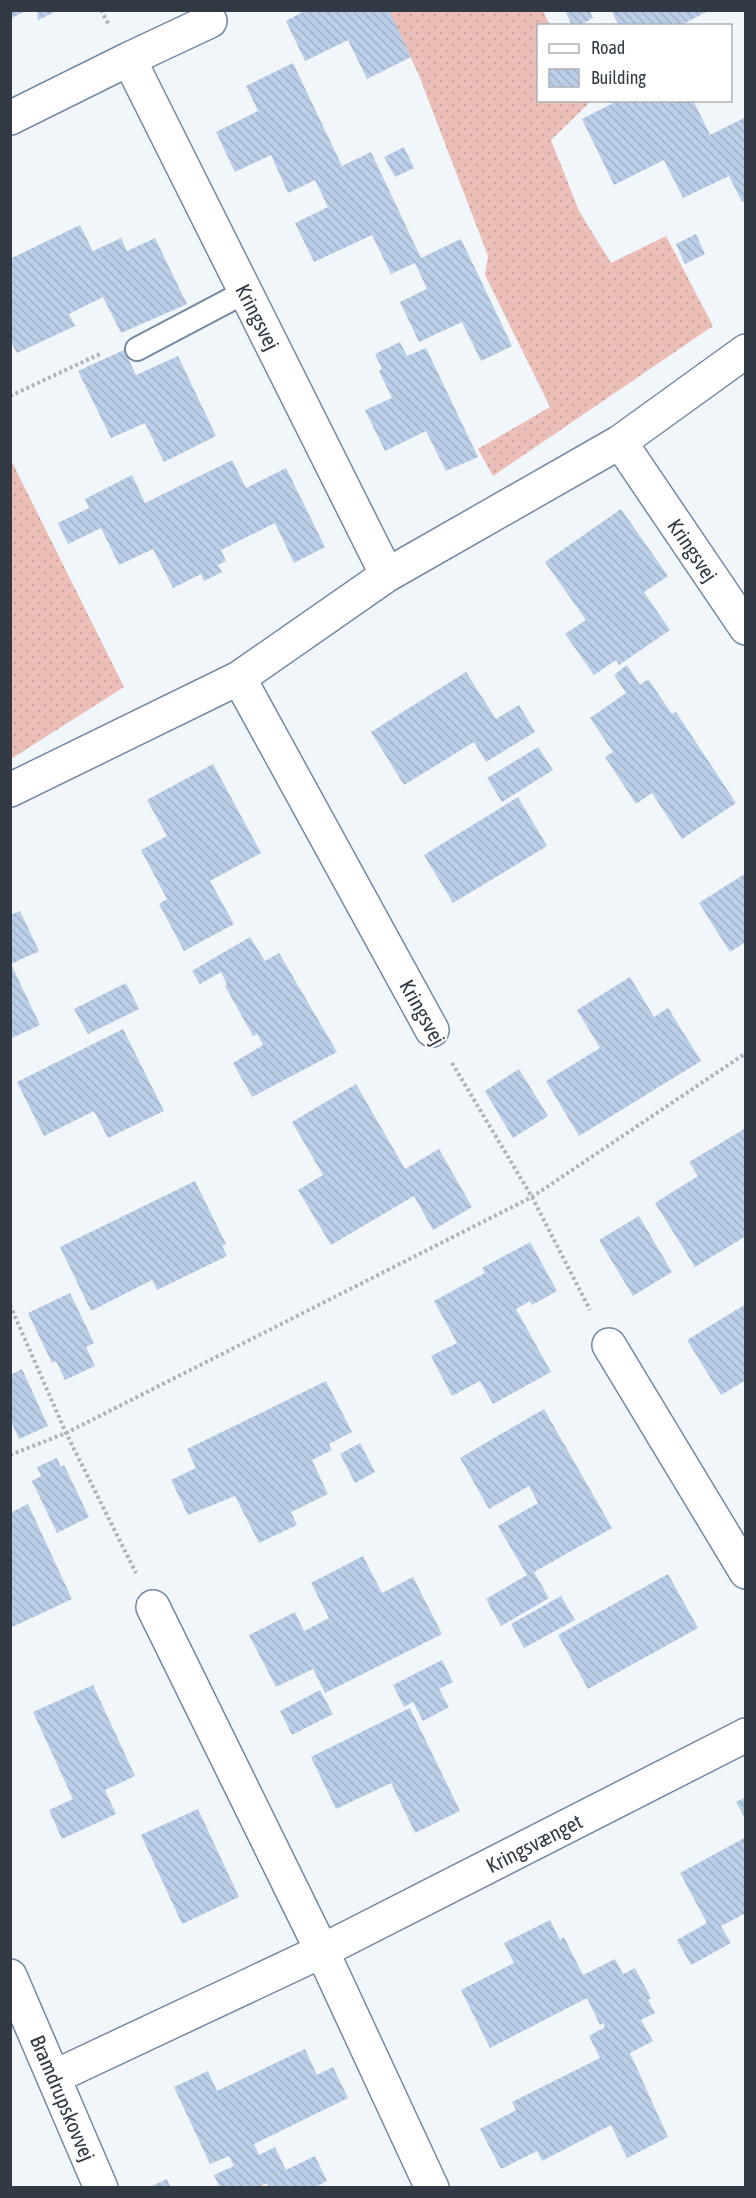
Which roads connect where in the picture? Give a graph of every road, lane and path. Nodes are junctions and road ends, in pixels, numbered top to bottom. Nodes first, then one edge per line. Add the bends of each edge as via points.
1 (210, 21) dead end
2 (129, 59) junction
3 (10, 118) edge
4 (245, 292) junction
5 (137, 349) joint
6 (746, 351) edge
7 (10, 396) edge
8 (620, 442) junction
9 (387, 575) junction
10 (746, 628) edge
11 (239, 678) junction
12 (10, 790) edge
13 (432, 1030) joint
14 (746, 1053) edge
15 (532, 1197) junction
16 (10, 1305) edge
17 (609, 1345) joint
18 (66, 1434) junction
19 (10, 1455) edge
20 (746, 1572) edge
21 (153, 1607) joint
22 (746, 1735) edge
23 (322, 1951) junction
24 (10, 1976) edge
25 (54, 2077) junction
26 (101, 2187) edge
27 (432, 2187) edge

1 - 2 street
2 - 3 street
2 - 4 street, Kringsvej
4 - 5 lane
4 - 9 street, Kringsvej
5 - 7 path via 117,346
6 - 8 street
8 - 9 street
8 - 10 street, Kringsvej
9 - 11 street
11 - 12 street
11 - 13 street, Kringsvej
13 - 15 path, Kringsvej
14 - 15 path
15 - 17 path, Kringsvej
15 - 18 path
16 - 18 path
17 - 20 street
18 - 19 path
18 - 21 path
21 - 23 street
22 - 23 street, Kringsvænget
23 - 25 street, Kringsvænget
23 - 27 street
24 - 25 street, Bramdrupskovvej
25 - 26 street, Bramdrupskovvej

